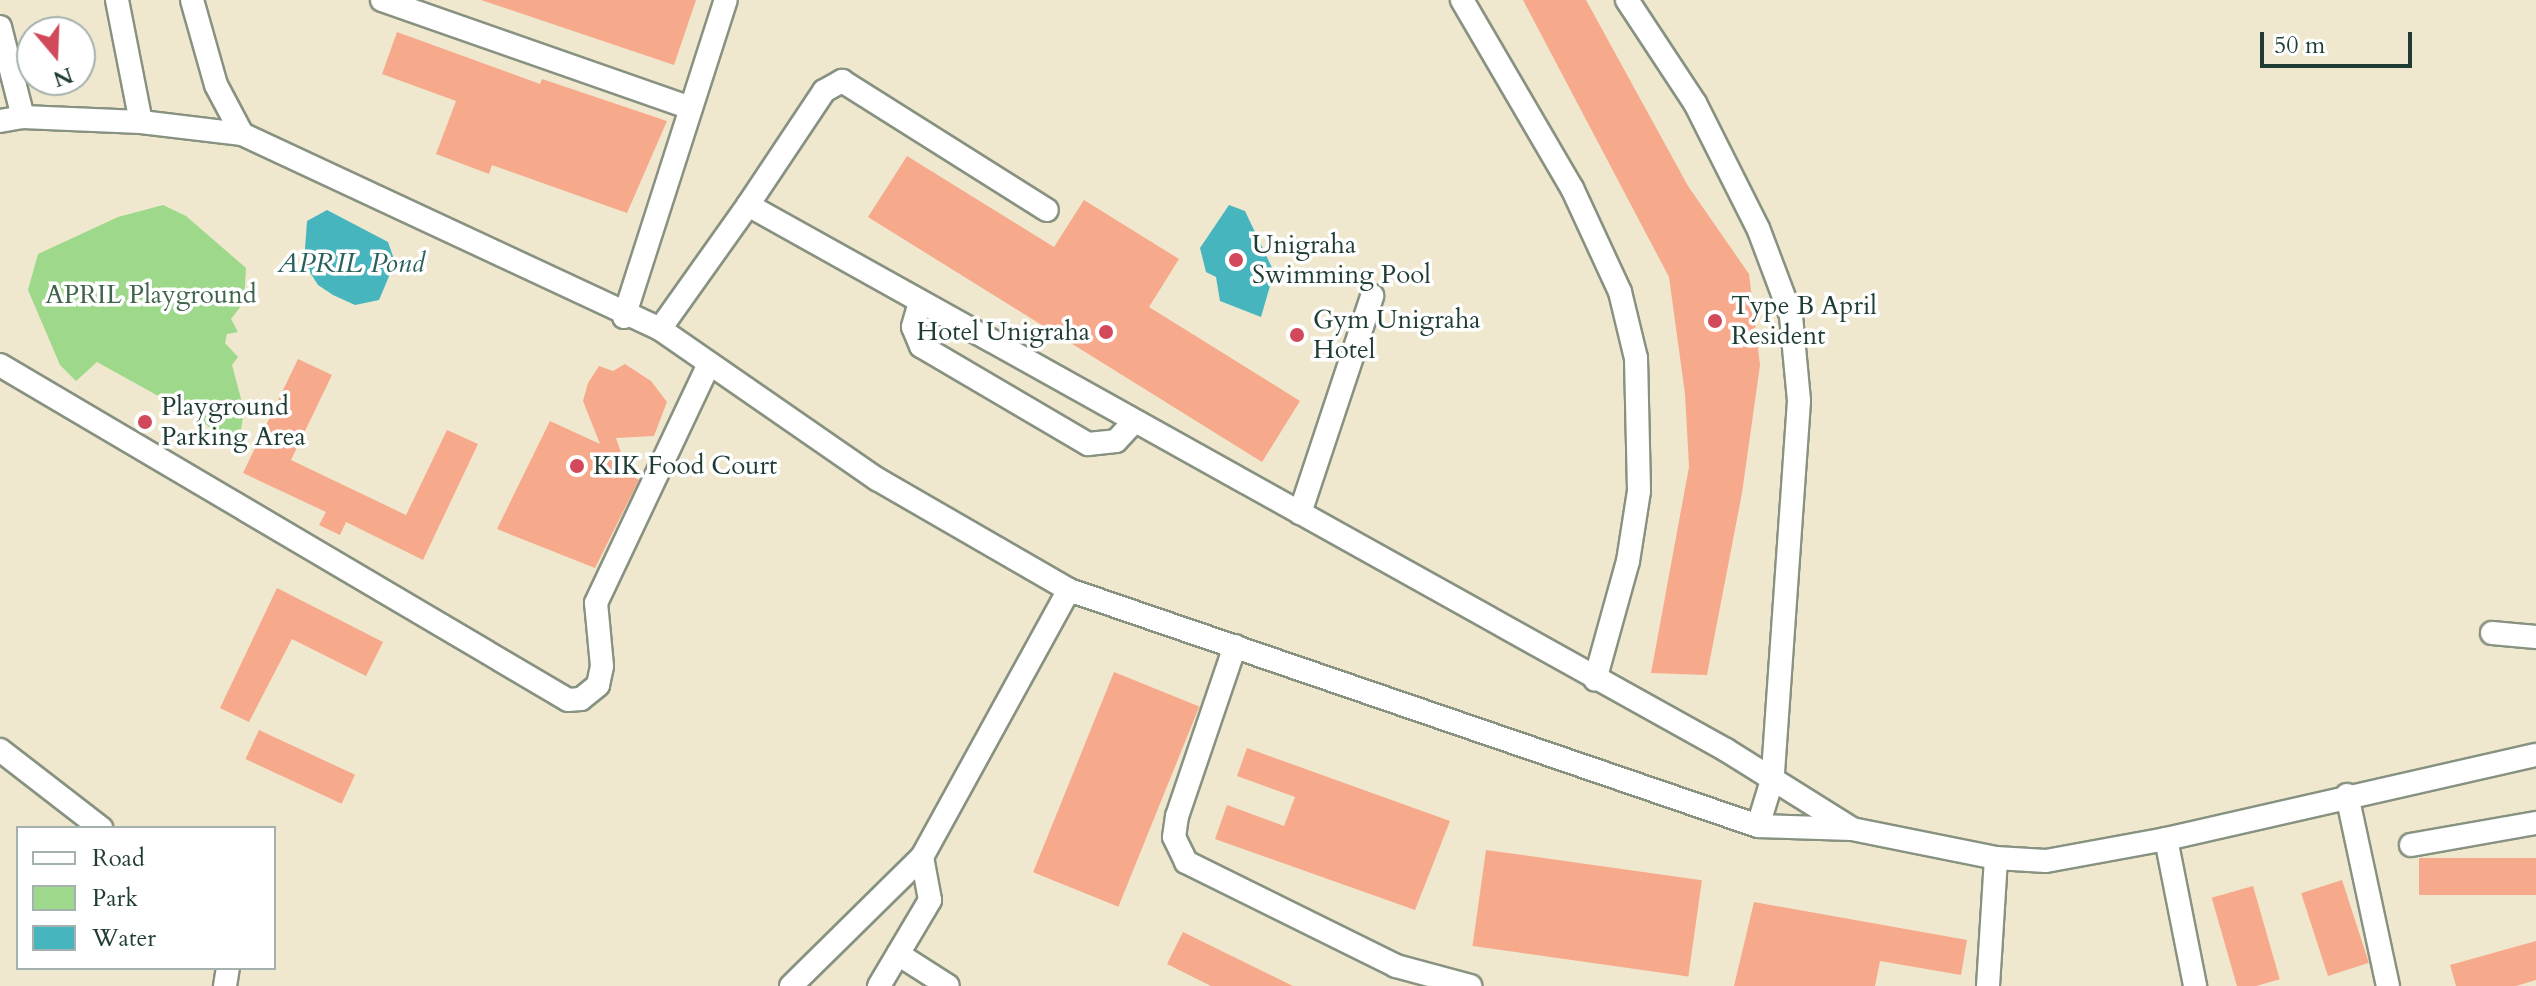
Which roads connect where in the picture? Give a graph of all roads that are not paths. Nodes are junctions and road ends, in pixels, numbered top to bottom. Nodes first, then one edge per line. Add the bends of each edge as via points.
1 (117, 0) edge
2 (192, 0) edge
3 (382, 0) edge
4 (726, 0) edge
5 (1462, 0) edge
6 (1627, 0) edge
7 (0, 27) edge
8 (216, 85) junction
9 (691, 108) junction
10 (23, 117) junction
11 (0, 121) edge
12 (141, 122) junction
13 (200, 129) junction
14 (242, 134) junction
15 (748, 205) junction
16 (1047, 210) dead end
17 (1372, 296) dead end
18 (920, 302) junction
19 (624, 317) junction
20 (660, 329) junction
21 (709, 364) junction
22 (0, 365) edge
23 (1134, 422) junction
24 (1300, 513) junction
25 (1069, 590) junction
26 (2492, 633) dead end
27 (2536, 637) edge
28 (1235, 646) junction
29 (1595, 680) junction
30 (0, 750) edge
31 (2536, 755) edge
32 (1773, 777) junction
33 (2347, 795) junction
34 (2536, 823) edge
35 (98, 826) edge
36 (1758, 826) junction
37 (1852, 829) junction
38 (2166, 839) junction
39 (2411, 845) dead end
40 (922, 857) junction
41 (1996, 858) junction
42 (898, 954) junction
43 (791, 986) edge
44 (879, 986) edge
45 (948, 986) edge
46 (1470, 986) edge
47 (1988, 986) edge
48 (2195, 986) edge
49 (2388, 986) edge

1 - 12 street
2 - 8 street
3 - 9 street
4 - 9 street
5 - 29 street via 1572,188 1620,292 1636,358 1639,491 1628,561
6 - 32 street via 1695,103 1758,228 1791,316 1799,401
7 - 10 street
8 - 13 street
8 - 14 street
9 - 19 street
10 - 11 street
10 - 12 street
12 - 13 street
13 - 14 street
14 - 19 street
15 - 16 street via 824,91 842,81
15 - 18 street
15 - 20 street
17 - 24 street
18 - 23 street
18 - 23 street via 913,327 921,346 1088,444 1116,441
19 - 20 street
20 - 21 street
21 - 22 street via 596,603 602,666 598,685 581,699 568,700
21 - 25 street via 877,479
23 - 24 street
24 - 29 street
25 - 28 street
25 - 40 street
26 - 27 street
28 - 36 street
28 - 46 street via 1177,816 1174,837 1186,862 1396,966
29 - 32 street
30 - 35 street
31 - 33 street
32 - 36 street
32 - 37 street
33 - 38 street
33 - 49 street
34 - 39 street
36 - 37 street
37 - 41 street
38 - 41 street via 2046,861
38 - 48 street
40 - 42 street via 930,900
40 - 43 street
41 - 47 street
42 - 44 street
42 - 45 street

